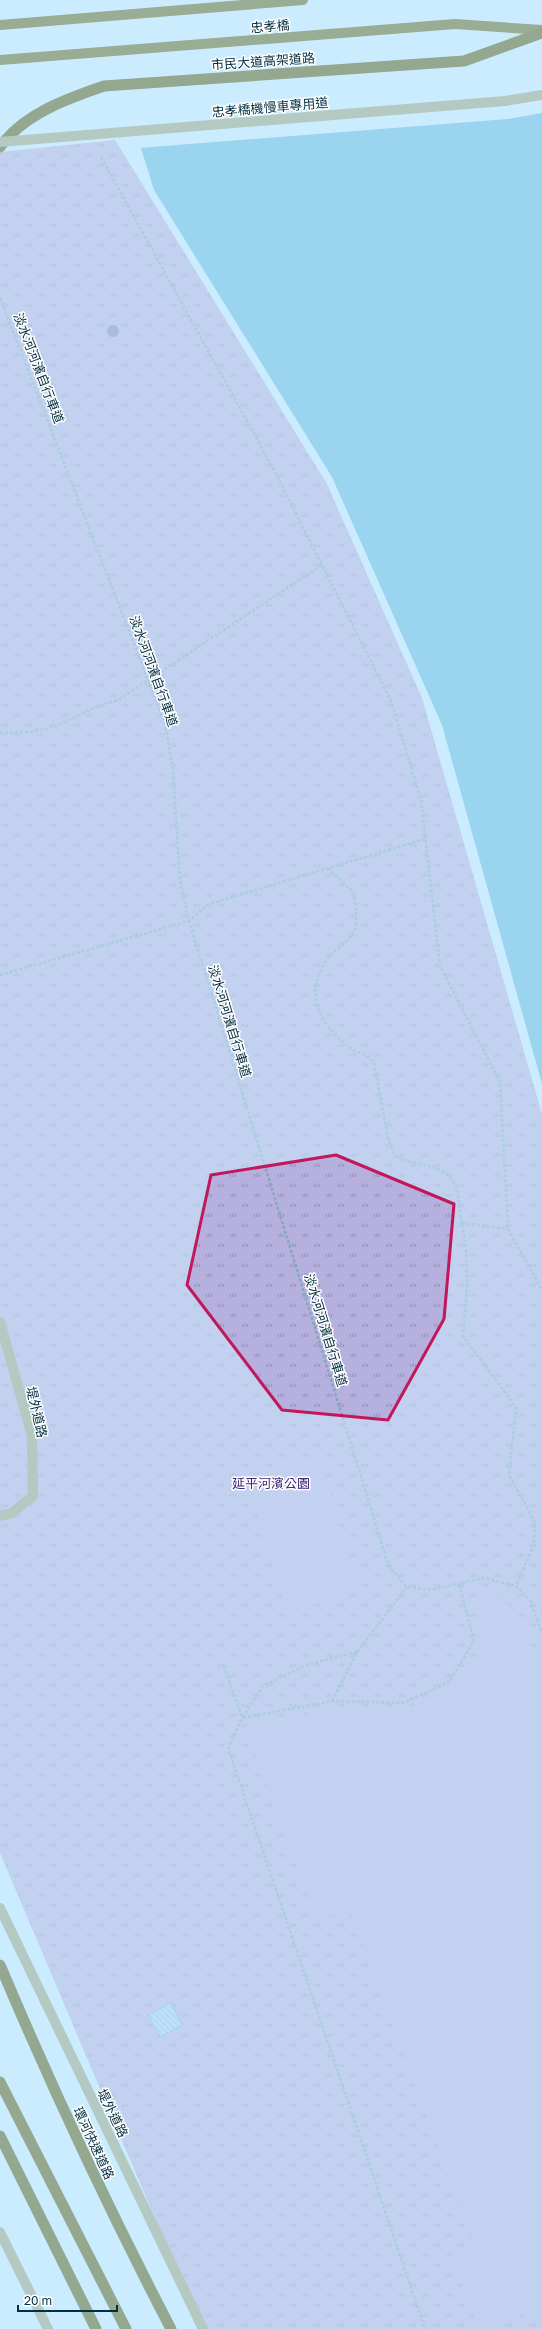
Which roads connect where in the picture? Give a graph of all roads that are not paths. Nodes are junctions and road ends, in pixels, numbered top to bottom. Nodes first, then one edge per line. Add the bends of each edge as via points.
1 (303, 0) edge
2 (0, 25) edge
3 (542, 30) edge
4 (542, 33) edge
5 (0, 60) edge
6 (542, 95) edge
7 (0, 142) edge
8 (0, 147) edge
9 (0, 1322) edge
10 (0, 1516) edge
11 (0, 1908) edge
12 (0, 1965) edge
13 (0, 2082) edge
14 (0, 2136) edge
15 (0, 2232) edge
16 (48, 2329) edge
17 (96, 2329) edge
18 (126, 2329) edge
19 (171, 2329) edge
20 (203, 2329) edge

1 - 2 main road, 忠孝橋
3 - 5 main road, 忠孝橋 via 455,24
4 - 8 highway, 市民大道高架道路 via 464,61 104,86 67,99 33,116
6 - 7 street, 忠孝橋機慢車專用道, bridge via 497,102
9 - 10 street, 堤外道路 via 32,1436 33,1496 12,1512
11 - 20 street, 堤外道路
12 - 19 highway, 環河快速道路 via 34,2046 116,2222
13 - 18 highway
14 - 17 highway
15 - 16 street

